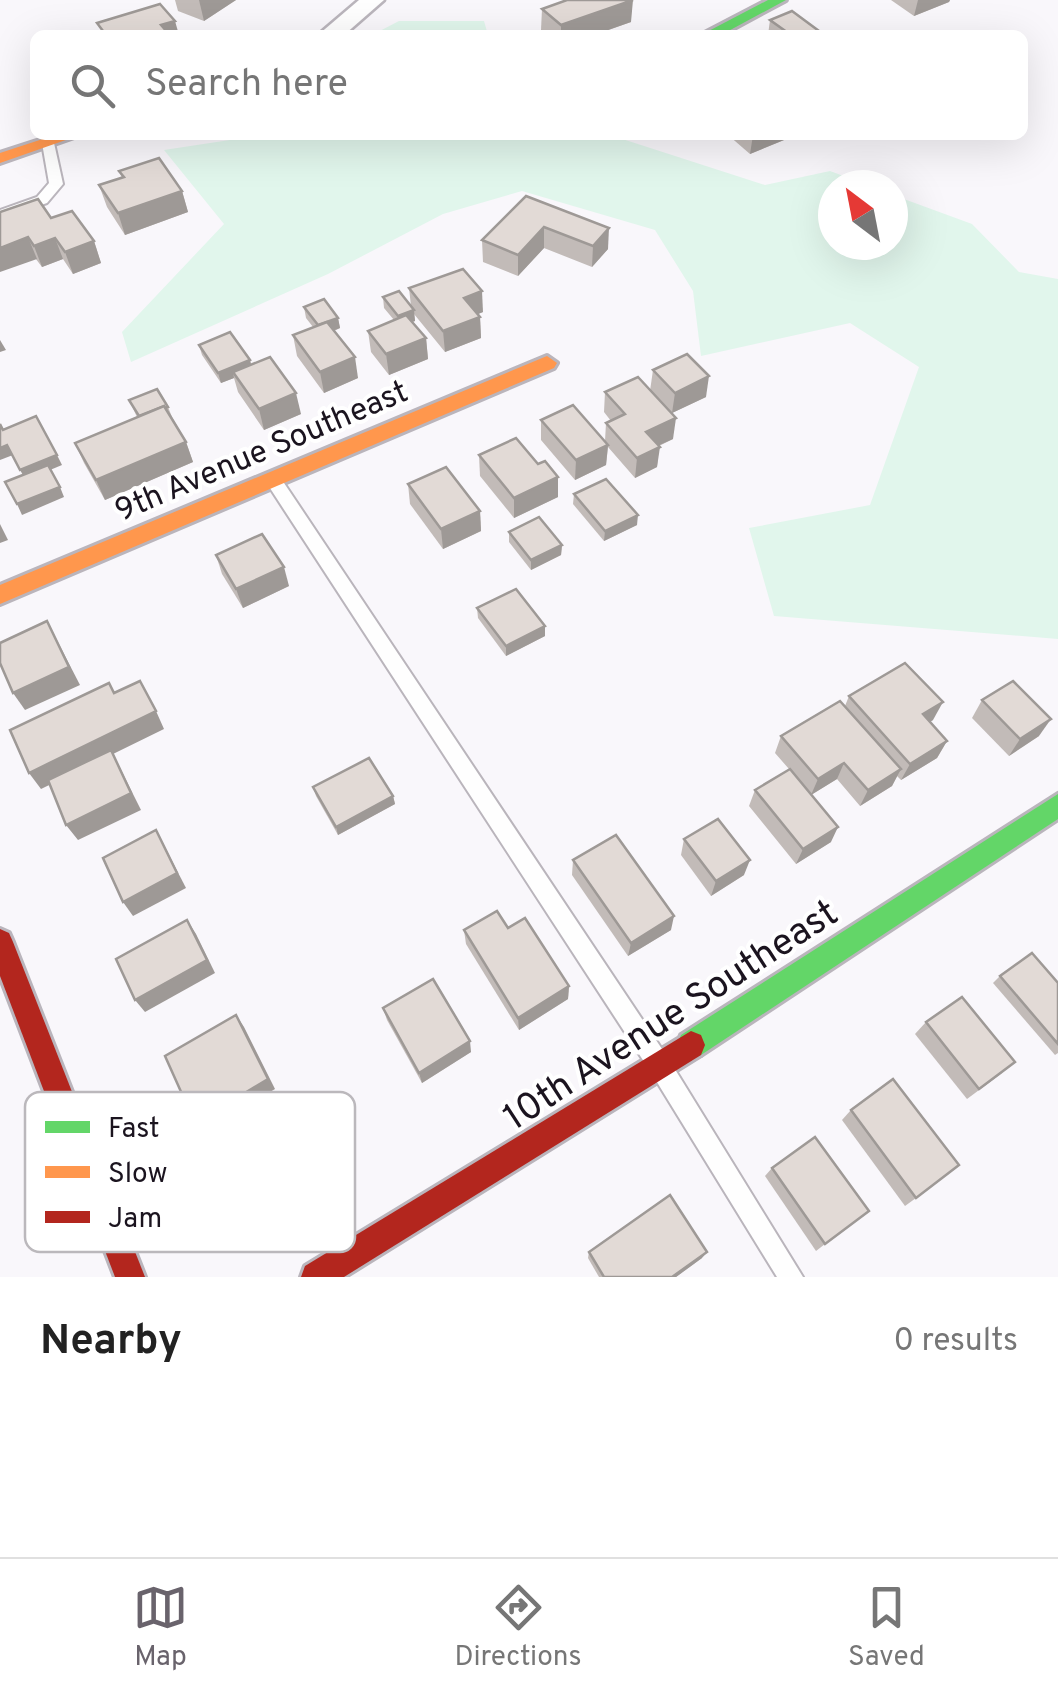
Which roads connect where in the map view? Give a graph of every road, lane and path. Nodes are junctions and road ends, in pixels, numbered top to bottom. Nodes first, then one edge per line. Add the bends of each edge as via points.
1 (373, 0) edge
2 (779, 0) edge
3 (336, 30) edge
4 (722, 30) edge
5 (57, 140) edge
6 (48, 143) junction
7 (0, 158) edge
8 (0, 216) edge
9 (547, 363) dead end
10 (274, 481) junction
11 (0, 595) edge
12 (1058, 805) edge
13 (0, 942) edge
14 (660, 1066) junction
15 (58, 1092) edge
16 (120, 1252) edge
17 (130, 1277) edge
18 (316, 1277) edge
19 (791, 1277) edge

1 - 3 street
2 - 4 street
5 - 6 street
6 - 7 street
6 - 8 lane via 56,184 42,200
9 - 10 street, 9th Avenue Southeast
10 - 11 street, 9th Avenue Southeast
10 - 14 lane
12 - 14 street, 10th Avenue Southeast
13 - 15 street
14 - 18 street, 10th Avenue Southeast
14 - 19 lane
16 - 17 street

